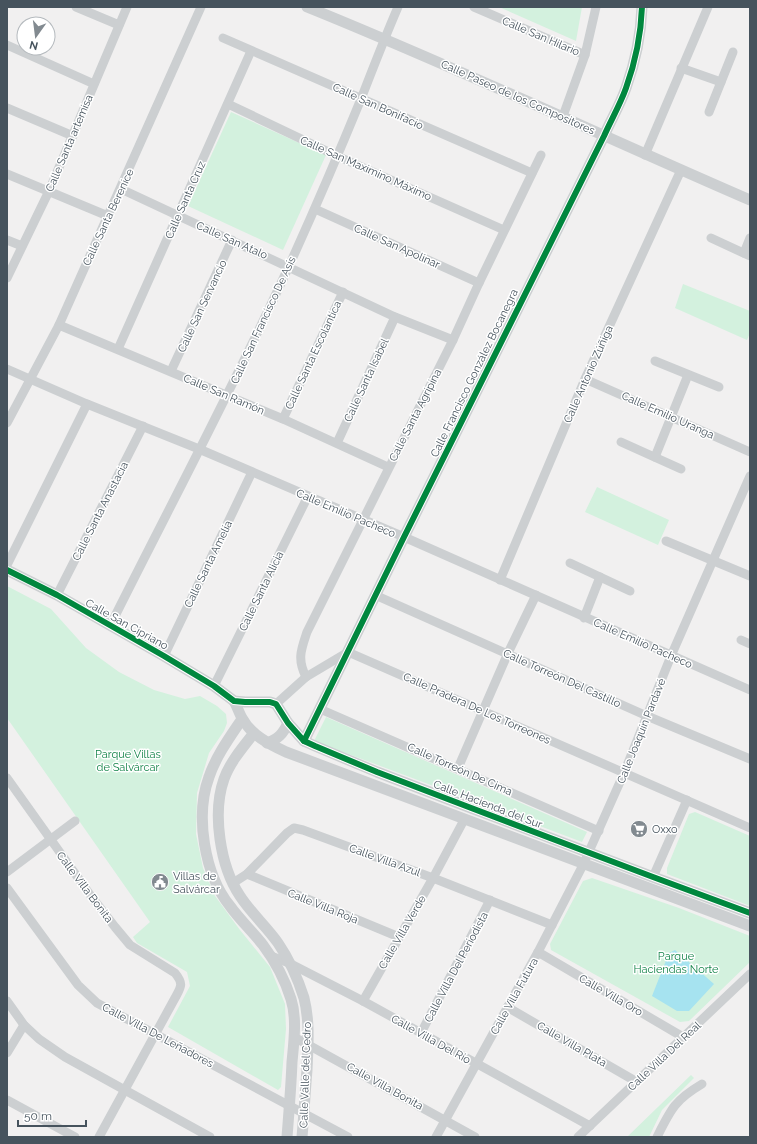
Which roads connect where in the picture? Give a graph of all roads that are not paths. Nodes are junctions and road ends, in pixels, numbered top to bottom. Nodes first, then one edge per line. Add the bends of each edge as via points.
1 (76, 7) edge
2 (127, 7) edge
3 (201, 7) edge
4 (307, 7) edge
5 (398, 7) edge
6 (474, 7) edge
7 (596, 7) edge
8 (642, 7) edge
9 (708, 7) edge
10 (119, 25) junction
11 (223, 38) dead end
12 (384, 38) junction
13 (7, 46) edge
14 (251, 51) junction
15 (733, 52) dead end
16 (585, 54) junction
17 (681, 68) junction
18 (721, 82) junction
19 (94, 84) junction
20 (361, 98) junction
21 (228, 104) junction
22 (7, 108) edge
23 (709, 112) dead end
24 (563, 116) junction
25 (73, 136) junction
26 (604, 136) junction
27 (541, 155) dead end
28 (645, 155) junction
29 (337, 156) junction
30 (681, 170) junction
31 (532, 173) junction
32 (7, 174) edge
33 (120, 189) junction
34 (49, 191) junction
35 (750, 200) edge
36 (315, 209) junction
37 (108, 216) junction
38 (178, 216) junction
39 (504, 230) junction
40 (710, 238) dead end
41 (750, 238) edge
42 (7, 240) edge
43 (232, 240) junction
44 (22, 246) junction
45 (747, 254) edge
46 (289, 266) junction
47 (7, 278) edge
48 (479, 283) junction
49 (343, 292) junction
50 (395, 317) junction
51 (59, 325) junction
52 (453, 340) junction
53 (118, 350) junction
54 (655, 361) dead end
55 (7, 369) edge
56 (171, 371) junction
57 (688, 375) junction
58 (30, 379) junction
59 (585, 379) junction
60 (719, 387) dead end
61 (227, 395) junction
62 (87, 404) junction
63 (672, 416) junction
64 (283, 419) junction
65 (7, 424) edge
66 (143, 426) junction
67 (621, 442) dead end
68 (337, 443) junction
69 (199, 449) junction
70 (750, 452) edge
71 (655, 457) junction
72 (388, 468) junction
73 (681, 469) dead end
74 (252, 472) junction
75 (750, 476) edge
76 (308, 496) junction
77 (362, 520) junction
78 (404, 537) junction
79 (666, 541) dead end
80 (713, 560) junction
81 (570, 563) dead end
82 (7, 565) edge
83 (7, 570) edge
84 (750, 576) edge
85 (600, 577) junction
86 (500, 580) junction
87 (630, 591) dead end
88 (57, 595) junction
89 (376, 595) junction
90 (536, 595) junction
91 (584, 618) junction
92 (110, 626) junction
93 (741, 640) dead end
94 (750, 644) edge
95 (348, 652) junction
96 (508, 653) junction
97 (164, 656) junction
98 (671, 656) junction
99 (306, 677) junction
100 (214, 686) junction
101 (750, 690) edge
102 (234, 701) junction
103 (276, 704) junction
104 (320, 708) junction
105 (483, 711) junction
106 (647, 716) junction
107 (242, 719) junction
108 (288, 723) junction
109 (254, 734) junction
110 (304, 740) junction
111 (267, 743) junction
112 (750, 759) edge
113 (458, 768) junction
114 (624, 773) junction
115 (7, 778) edge
116 (687, 800) junction
117 (464, 820) junction
118 (75, 821) dead end
119 (750, 828) edge
120 (599, 831) junction
121 (50, 840) junction
122 (589, 853) junction
123 (584, 865) junction
124 (7, 872) edge
125 (247, 874) junction
126 (653, 877) junction
127 (432, 878) junction
128 (233, 883) junction
129 (7, 888) edge
130 (490, 900) junction
131 (750, 913) edge
132 (552, 925) junction
133 (750, 926) edge
134 (399, 937) junction
135 (538, 952) junction
136 (271, 956) junction
137 (289, 963) junction
138 (750, 974) edge
139 (7, 1001) edge
140 (363, 1001) junction
141 (507, 1007) junction
142 (24, 1025) junction
143 (420, 1033) junction
144 (157, 1034) junction
145 (294, 1037) junction
146 (683, 1037) junction
147 (308, 1044) junction
148 (7, 1053) edge
149 (476, 1064) junction
150 (637, 1082) junction
151 (702, 1084) dead end
152 (125, 1090) junction
153 (7, 1100) edge
154 (289, 1106) junction
155 (304, 1112) junction
156 (446, 1120) junction
157 (590, 1126) junction
158 (75, 1137) edge
159 (99, 1137) edge
160 (210, 1137) edge
161 (287, 1137) edge
162 (302, 1137) edge
163 (348, 1137) edge
164 (436, 1137) edge
165 (475, 1137) edge
166 (578, 1137) edge
167 (657, 1137) edge

1 - 10 street
2 - 10 street, Calle Santa artemisa
3 - 33 street, Calle Santa Berenice
4 - 12 street, Calle Paseo de los Compositores
5 - 12 street, Calle San Francisco De Asís
6 - 16 street, Calle San Hilario
7 - 16 street
8 - 26 street, Calle Francisco González Bocanegra via 628,83
9 - 17 street
10 - 19 street, Calle Santa artemisa
11 - 14 street, Calle San Bonifacio
12 - 20 street, Calle San Francisco De Asís
12 - 24 street, Calle Paseo de los Compositores
13 - 19 street
14 - 20 street, Calle San Bonifacio
14 - 21 street, Calle Santa Cruz
15 - 18 street
16 - 24 street
17 - 18 street
17 - 28 street
18 - 23 street
19 - 25 street, Calle Santa artemisa
20 - 29 street, Calle San Francisco De Asís
20 - 31 street, Calle San Bonifacio
21 - 29 street, Calle San Maximino Máximo
21 - 38 street, Calle Santa Cruz
22 - 25 street
24 - 26 street, Calle Paseo de los Compositores
25 - 34 street, Calle Santa artemisa
26 - 28 street, Calle Paseo de los Compositores
26 - 78 street, Calle Francisco González Bocanegra
27 - 31 street, Calle Santa Agripina
28 - 30 street, Calle Paseo de los Compositores
29 - 36 street, Calle San Francisco De Asís
29 - 39 street, Calle San Maximino Máximo
30 - 35 street, Calle Paseo de los Compositores
30 - 59 street, Calle Antonio Zúñiga
31 - 39 street, Calle Santa Agripina
32 - 34 street
33 - 37 street, Calle Santa Berenice
33 - 38 street, Calle San Atalo
34 - 37 street
34 - 44 street, Calle Santa artemisa
36 - 46 street, Calle San Francisco De Asís
36 - 48 street, Calle San Apolinar
37 - 51 street, Calle Santa Berenice
38 - 43 street, Calle San Atalo
38 - 53 street, Calle Santa Cruz
39 - 48 street, Calle Santa Agripina
40 - 45 street
41 - 45 street
42 - 44 street
43 - 46 street, Calle San Atalo
43 - 56 street, Calle San Servancio
44 - 47 street, Calle Santa artemisa
46 - 49 street, Calle San Atalo
46 - 61 street, Calle San Francisco De Asís
48 - 52 street, Calle Santa Agripina
49 - 50 street, Calle San Atalo
49 - 64 street, Calle Santa Escolantica
50 - 52 street, Calle San Atalo
50 - 68 street, Calle Santa Isabel
51 - 53 street, Calle San Ramón
51 - 58 street, Calle Santa Berenice
52 - 72 street, Calle Santa Agripina
53 - 56 street, Calle San Ramón
54 - 57 street
55 - 58 street, Calle Emilio Pacheco
56 - 61 street, Calle San Ramón
57 - 60 street
57 - 63 street
58 - 62 street, Calle Emilio Pacheco
58 - 65 street, Calle Santa Berenice
59 - 63 street, Calle Emilio Uranga
59 - 86 street, Calle Antonio Zúñiga
61 - 64 street, Calle San Ramón
61 - 69 street, Calle San Francisco De Asís
62 - 66 street, Calle Emilio Pacheco
62 - 82 street
63 - 70 street, Calle Emilio Uranga
63 - 71 street
64 - 68 street, Calle San Ramón
66 - 69 street, Calle Emilio Pacheco
66 - 88 street, Calle Santa Anastacia
67 - 71 street
68 - 72 street, Calle San Ramón
69 - 74 street, Calle Emilio Pacheco
69 - 92 street, Calle San Francisco De Asís
71 - 73 street
72 - 77 street, Calle Santa Agripina
74 - 76 street, Calle Emilio Pacheco
74 - 97 street, Calle Santa Amelía
75 - 80 street, Calle Joaquín Pardavé
76 - 77 street, Calle Emilio Pacheco
76 - 100 street, Calle Santa Alicia
77 - 78 street, Calle Emilio Pacheco
77 - 99 street, Calle Santa Agripina via 307,632 300,657 300,666
78 - 86 street, Calle Emilio Pacheco
78 - 89 street, Calle Francisco González Bocanegra
79 - 80 street
80 - 84 street
80 - 98 street, Calle Joaquín Pardavé
81 - 85 street
83 - 88 street, Calle San Cipriano
85 - 87 street
85 - 91 street
86 - 90 street, Calle Emilio Pacheco
88 - 92 street, Calle San Cipriano
89 - 95 street, Calle Francisco González Bocanegra
89 - 96 street, Calle Torreón Del Castillo
90 - 91 street, Calle Emilio Pacheco
90 - 96 street
91 - 98 street, Calle Emilio Pacheco
92 - 97 street, Calle San Cipriano
93 - 94 street
95 - 99 street
95 - 104 street, Calle Francisco González Bocanegra
95 - 105 street, Calle Pradera De Los Torreones
96 - 105 street
96 - 106 street, Calle Torreón Del Castillo
97 - 100 street, Calle San Cipriano
98 - 101 street, Calle Emilio Pacheco
98 - 106 street, Calle Joaquín Pardavé
99 - 103 street
100 - 102 street, Calle San Cipriano
102 - 103 street via 265,701
102 - 107 street, Calle Hacienda del Sur
103 - 108 street, Calle Hacienda del Sur
104 - 110 street, Calle Francisco González Bocanegra
104 - 113 street, Calle Torreón De Cima
105 - 113 street
105 - 114 street, Calle Pradera De Los Torreones
106 - 112 street, Calle Torreón Del Castillo
106 - 114 street, Calle Joaquín Pardavé
107 - 109 street, Calle Hacienda del Sur
107 - 136 street, Calle Valle del Cedro via 214,765 205,789 204,834 209,864 218,889
108 - 110 street, Calle Hacienda del Sur
108 - 111 street via 280,737
109 - 111 street, Calle Hacienda del Sur
109 - 128 street, Calle Valle del Cedro via 230,767 220,795 218,815 221,836 225,862
110 - 122 street, Calle Hacienda del Sur via 377,772
111 - 117 street, Calle Hacienda del Sur
113 - 120 street, Calle Torreón De Cima
114 - 116 street, Calle Pradera De Los Torreones
114 - 120 street, Calle Joaquín Pardavé
115 - 121 street, Calle Villa Bonita
116 - 119 street, Calle Pradera De Los Torreones
116 - 126 street
117 - 123 street, Calle Hacienda del Sur
117 - 127 street, Calle Villa Verde
118 - 121 street
120 - 122 street, Calle Joaquín Pardavé
121 - 124 street
121 - 144 street, Calle Villa Bonita via 130,945 175,973 180,979 181,987
122 - 123 street, Calle Villa Futura
122 - 126 street, Calle Hacienda del Sur
123 - 132 street, Calle Villa Futura
123 - 133 street, Calle Hacienda del Sur
125 - 127 street, Calle Villa Azul via 287,832 294,828
125 - 128 street, Calle Villa Azul
125 - 134 street, Calle Villa Roja
126 - 131 street, Calle Hacienda del Sur
127 - 130 street, Calle Villa Azul
127 - 134 street, Calle Villa Verde
128 - 137 street, Calle Valle del Cedro via 240,896 278,942
129 - 144 street, Calle Villa De Leñadores via 83,990 97,1002
130 - 132 street, Calle Villa Azul
130 - 143 street, Calle Villa Del Periodista
132 - 135 street, Calle Villa Futura
134 - 140 street, Calle Villa Verde
135 - 141 street, Calle Villa Futura
135 - 146 street, Calle Villa Oro
136 - 137 street, Calle Villa Del Río
136 - 145 street, Calle Valle del Cedro via 291,1000
137 - 140 street, Calle Villa Del Río
137 - 147 street, Calle Valle del Cedro via 308,1016
138 - 146 street, Calle Villa Del Real
139 - 142 street
140 - 143 street, Calle Villa Del Río
141 - 149 street, Calle Villa Futura
141 - 150 street, Calle Villa Plata
142 - 148 street
142 - 152 street via 65,1057
143 - 149 street, Calle Villa Del Río
144 - 152 street
144 - 154 street, Calle Villa De Leñadores
145 - 147 street, Calle Villa Bonita
145 - 154 street, Calle Valle del Cedro
146 - 150 street, Calle Villa Del Real
147 - 155 street, Calle Valle del Cedro
147 - 156 street, Calle Villa Bonita
149 - 156 street, Calle Villa Futura
149 - 157 street, Calle Villa Del Río
150 - 157 street, Calle Villa Del Real
151 - 167 street via 673,1106
152 - 159 street
152 - 160 street
153 - 158 street
154 - 155 street, Calle Villa De Leñadores
154 - 161 street, Calle Valle del Cedro
155 - 162 street, Calle Valle del Cedro
155 - 163 street, Calle Villa De Leñadores
156 - 164 street, Calle Villa Futura
156 - 165 street, Calle Villa Bonita
157 - 166 street, Calle Villa Del Real

